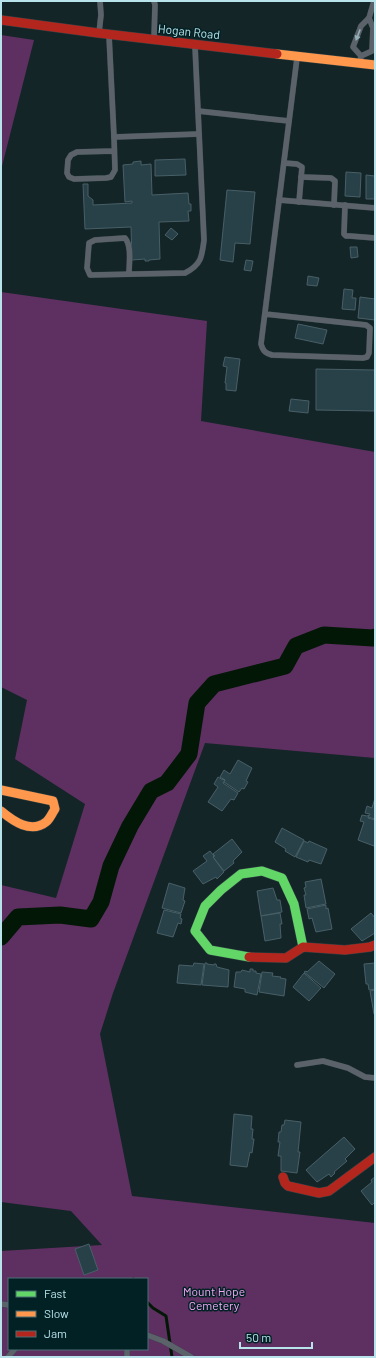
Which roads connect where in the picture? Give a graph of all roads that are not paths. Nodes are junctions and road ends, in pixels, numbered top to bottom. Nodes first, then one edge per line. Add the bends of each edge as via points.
1 (100, 1) edge
2 (154, 1) edge
3 (374, 1) edge
4 (369, 18) junction
5 (1, 20) edge
6 (98, 33) junction
7 (108, 34) junction
8 (154, 39) junction
9 (195, 44) junction
10 (298, 55) junction
11 (361, 59) junction
12 (375, 65) edge
13 (198, 111) junction
14 (289, 121) junction
15 (199, 134) junction
16 (114, 137) junction
17 (114, 151) junction
18 (284, 163) junction
19 (301, 177) junction
20 (279, 200) junction
21 (299, 202) junction
22 (334, 205) junction
23 (345, 205) junction
24 (375, 208) edge
25 (375, 238) edge
26 (129, 274) junction
27 (265, 314) junction
28 (372, 341) edge
29 (1, 790) edge
30 (1, 811) edge
31 (375, 945) edge
32 (303, 947) junction
33 (297, 1065) dead end
34 (375, 1078) edge
35 (375, 1157) edge
36 (282, 1177) dead end
37 (148, 1335) edge
38 (191, 1357) edge

1 - 6 lane
2 - 8 lane
3 - 4 lane
4 - 11 lane via 373,28 372,51
4 -> 11 lane via 361,26 353,47
5 - 6 street, Hogan Road
6 - 7 street, Hogan Road
7 - 8 street, Hogan Road
7 - 16 lane
8 - 9 street, Hogan Road
9 - 10 street, Hogan Road
9 - 13 lane
10 - 11 street, Hogan Road
10 - 14 lane
11 - 12 street, Hogan Road
13 - 14 lane
13 - 15 lane
14 - 18 lane
15 - 16 lane
15 - 26 lane via 204,240 202,257 185,273
16 - 17 lane
17 - 17 lane via 115,170 110,177 74,179 67,173 68,160 77,152
18 - 19 lane via 300,164
18 - 20 lane
19 - 21 lane
19 - 22 lane via 334,179
20 - 21 lane
20 - 27 lane
21 - 22 lane
22 - 23 lane
23 - 24 lane
23 - 25 lane via 344,234
26 - 26 lane via 90,275 87,268 89,243 95,240 125,238 129,246
27 - 28 lane via 366,325 370,328
27 - 28 lane via 262,350 272,355 363,358 367,357
29 - 30 street via 53,802 55,809 47,822 36,827 22,825
31 - 32 street via 345,950
32 - 32 street via 286,958 250,957 210,950 195,931 205,906 221,890 241,874 262,871 282,878 294,904
33 - 34 lane via 323,1061 348,1068 365,1077
35 - 36 street via 329,1191 320,1193 288,1186
37 - 38 lane

